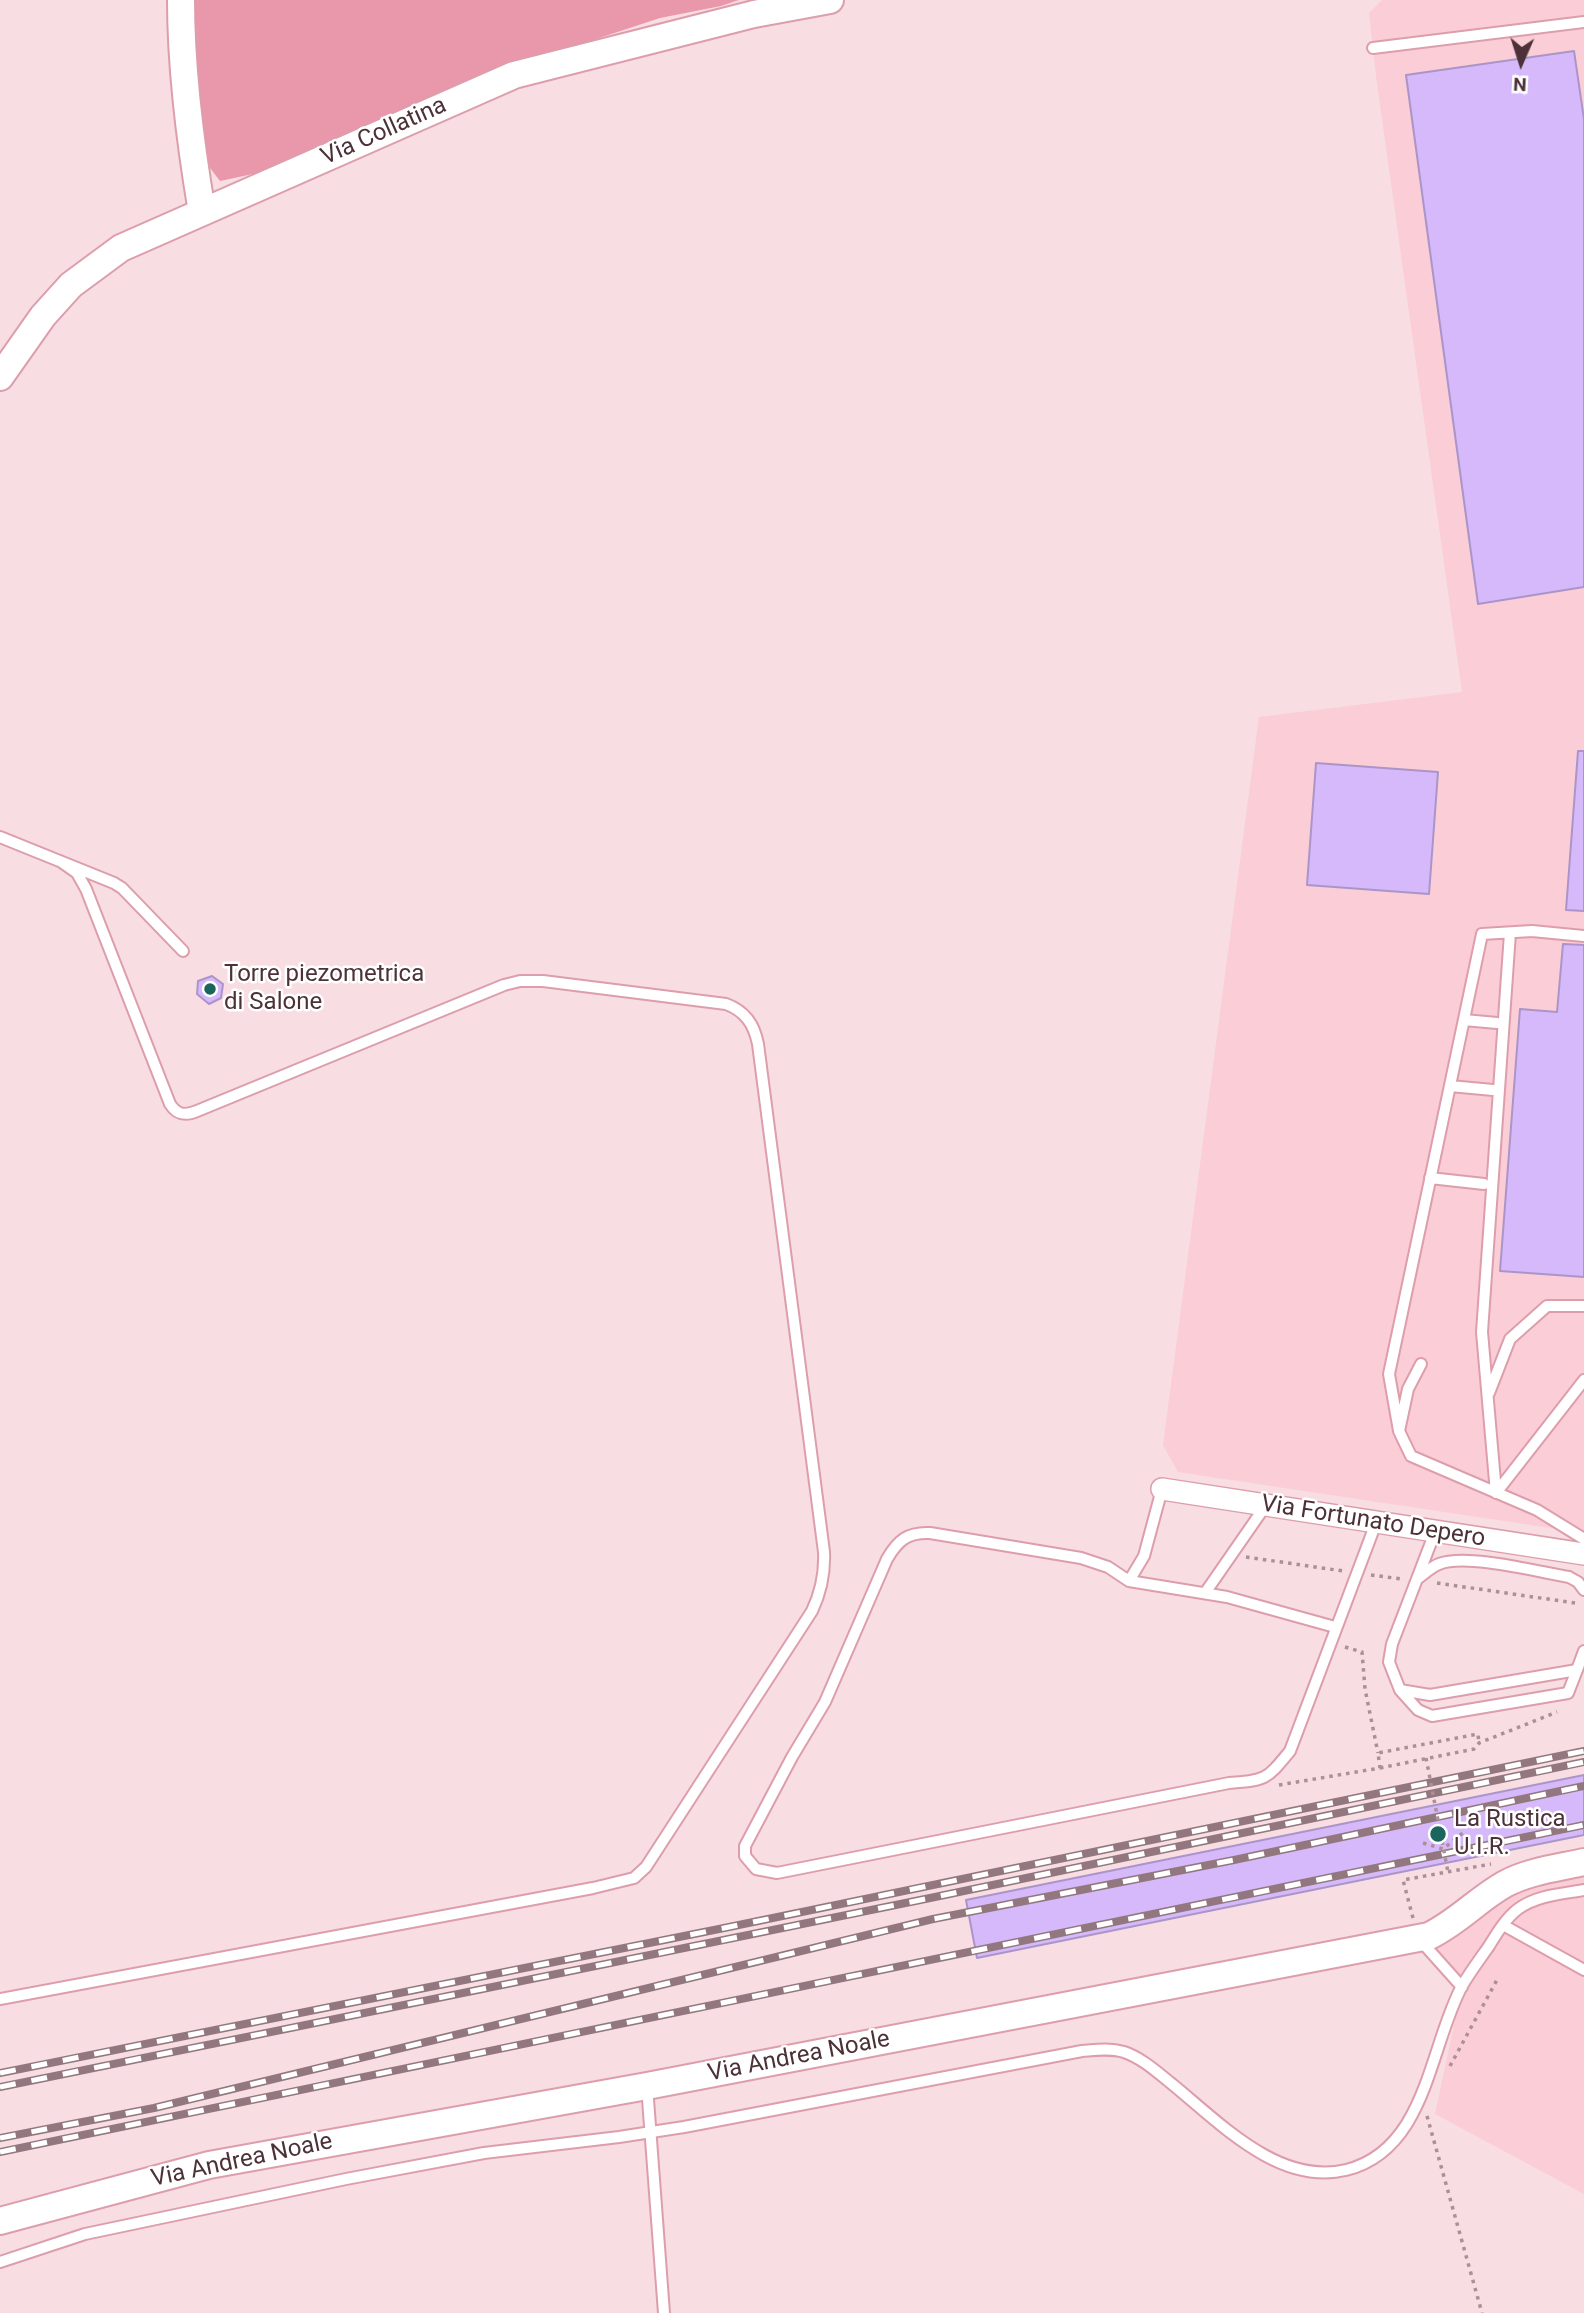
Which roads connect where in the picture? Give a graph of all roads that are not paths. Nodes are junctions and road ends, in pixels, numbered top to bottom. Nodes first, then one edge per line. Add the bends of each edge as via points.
1 (181, 0) edge
2 (830, 0) edge
3 (1584, 22) edge
4 (1373, 48) dead end
5 (202, 212) junction
6 (0, 377) edge
7 (0, 837) edge
8 (60, 861) junction
9 (1510, 933) junction
10 (1584, 936) edge
11 (183, 951) dead end
12 (1464, 1020) junction
13 (1497, 1023) dead end
14 (1450, 1086) junction
15 (1493, 1090) dead end
16 (1430, 1178) junction
17 (1484, 1184) dead end
18 (1584, 1306) edge
19 (1421, 1364) dead end
20 (1584, 1380) edge
21 (1488, 1397) junction
22 (1399, 1431) junction
23 (1162, 1489) joint
24 (1496, 1493) junction
25 (1266, 1505) junction
26 (1376, 1523) junction
27 (1435, 1532) junction
28 (1584, 1539) edge
29 (1584, 1554) edge
30 (1415, 1580) junction
31 (1129, 1581) junction
32 (1584, 1590) edge
33 (1205, 1593) junction
34 (1335, 1627) junction
35 (1584, 1651) edge
36 (1577, 1670) junction
37 (1400, 1690) junction
38 (1584, 1862) edge
39 (1584, 1890) edge
40 (1503, 1925) junction
41 (1418, 1938) junction
42 (1584, 1970) edge
43 (1462, 1987) junction
44 (0, 1999) edge
45 (648, 2086) junction
46 (651, 2132) junction
47 (0, 2221) edge
48 (0, 2262) edge
49 (664, 2313) edge

1 - 5 street via 188,126
2 - 5 street, Via Collatina via 754,14 513,75
3 - 4 lane
5 - 6 street, Via Collatina via 121,248 71,285
7 - 8 lane
8 - 11 lane via 122,888
8 - 44 lane via 77,873 86,889 170,1104 185,1115 520,981 726,1004 745,1014 758,1044 824,1562 812,1611 646,1867 634,1878
9 - 10 lane
9 - 12 lane via 1482,934
9 - 21 lane via 1482,1332
12 - 13 lane
12 - 14 lane
14 - 15 lane
14 - 16 lane
16 - 17 lane
16 - 22 lane via 1389,1374
18 - 21 lane via 1548,1306 1510,1339
19 - 22 lane via 1408,1390
20 - 24 lane
21 - 24 lane
22 - 24 lane via 1411,1456
23 - 25 street, Via Fortunato Depero
23 - 31 lane via 1144,1556
24 - 28 lane via 1537,1510
25 - 26 street, Via Fortunato Depero
25 - 33 lane
26 - 27 street, Via Fortunato Depero
26 - 34 lane
27 - 29 street, Via Fortunato Depero
27 - 30 lane
30 - 32 lane via 1439,1564 1476,1561 1569,1577
30 - 37 lane via 1389,1661
31 - 33 lane
31 - 34 lane via 1108,1567 1081,1558 930,1532 903,1538 887,1559 825,1702 745,1846 748,1862 761,1871 776,1872 1262,1780 1290,1751
33 - 34 lane
35 - 36 lane
36 - 37 lane via 1430,1695
36 - 37 lane via 1568,1693 1432,1716 1418,1710
38 - 41 street, Via Andrea Noale via 1505,1884 1449,1926
39 - 40 lane via 1536,1899
40 - 42 lane
40 - 43 lane
41 - 43 lane
41 - 45 street, Via Andrea Noale
43 - 46 lane via 1400,2137 1379,2157 1346,2170 1314,2173 1278,2162 1239,2138 1149,2065 1124,2052 1104,2049
45 - 46 lane
45 - 47 street, Via Andrea Noale via 209,2165
46 - 48 lane via 484,2153 346,2179 85,2234
46 - 49 lane

